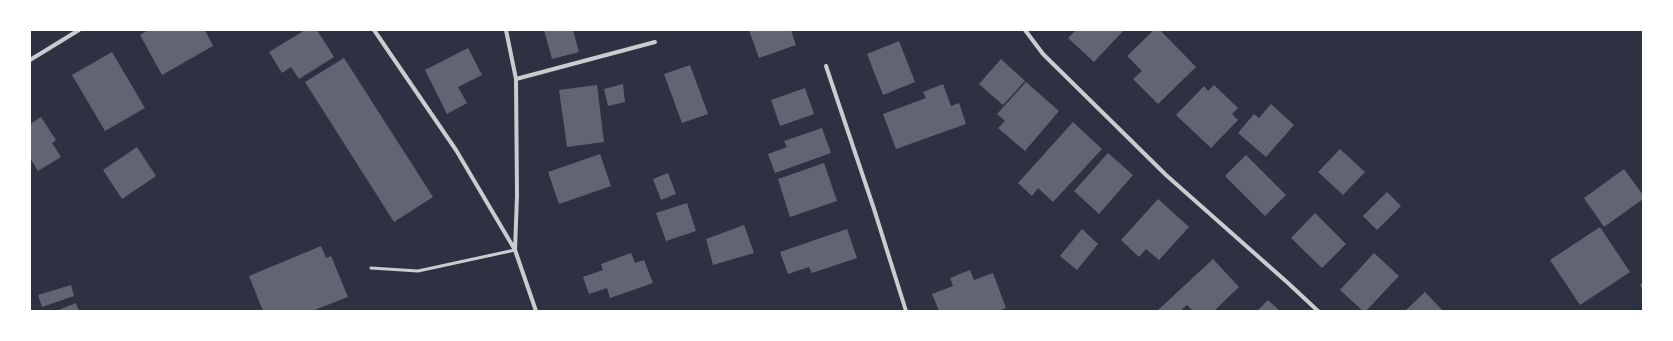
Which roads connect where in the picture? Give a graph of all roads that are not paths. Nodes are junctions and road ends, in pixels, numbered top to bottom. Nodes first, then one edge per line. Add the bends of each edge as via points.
1 (79, 30) edge
2 (374, 30) edge
3 (506, 30) edge
4 (1025, 30) edge
5 (655, 42) dead end
6 (30, 60) edge
7 (826, 66) dead end
8 (516, 79) junction
9 (515, 250) junction
10 (371, 268) dead end
11 (536, 311) edge
12 (906, 311) edge
13 (1318, 311) edge

1 - 6 street
2 - 9 street via 456,150
3 - 8 street
4 - 13 street via 1043,54 1166,175
5 - 8 street
7 - 12 street
8 - 9 street
9 - 10 lane via 418,271
9 - 11 street

